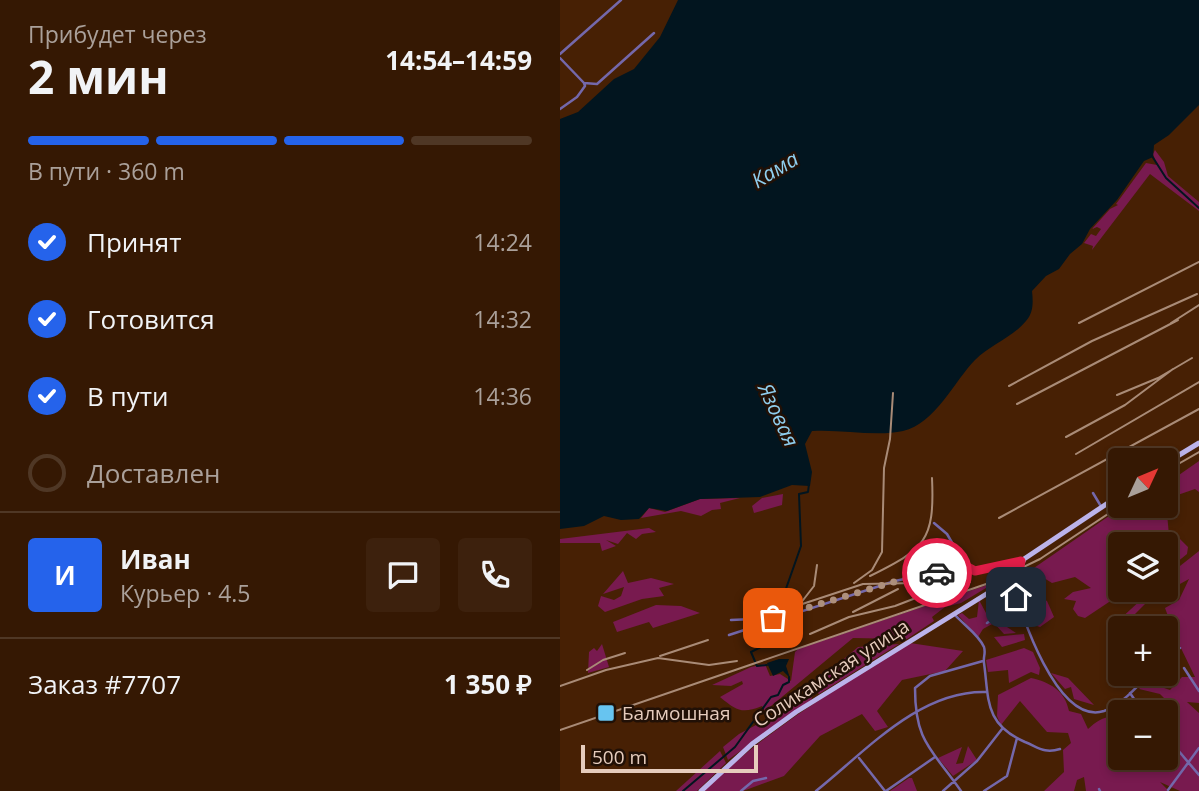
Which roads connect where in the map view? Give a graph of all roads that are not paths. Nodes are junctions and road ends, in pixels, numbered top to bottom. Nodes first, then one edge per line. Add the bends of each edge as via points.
1 (621, 0) edge
2 (654, 33) dead end
3 (560, 56) edge
4 (584, 83) junction
5 (560, 108) edge
6 (1199, 443) edge
7 (1178, 456) edge
8 (1093, 493) dead end
9 (1108, 504) edge
10 (1102, 508) junction
11 (936, 522) dead end
12 (1021, 561) junction
13 (964, 565) junction
14 (1011, 579) junction
15 (1017, 602) junction
16 (953, 613) junction
17 (775, 618) junction
18 (731, 620) dead end
19 (987, 623) dead end
20 (729, 635) dead end
21 (1181, 648) dead end
22 (1178, 650) edge
23 (983, 661) junction
24 (1184, 668) dead end
25 (1137, 686) edge
26 (1199, 691) edge
27 (986, 692) junction
28 (1130, 693) junction
29 (1135, 700) edge
30 (915, 714) junction
31 (1002, 729) junction
32 (1017, 738) junction
33 (1199, 748) edge
34 (1059, 750) dead end
35 (1178, 750) edge
36 (859, 757) junction
37 (935, 757) junction
38 (1188, 762) junction
39 (1199, 775) edge
40 (765, 778) dead end
41 (955, 782) junction
42 (1168, 790) edge
43 (701, 791) edge
44 (741, 791) edge
45 (816, 791) edge
46 (886, 791) edge
47 (943, 791) edge
48 (961, 791) edge
49 (984, 791) edge

1 - 3 street
2 - 4 street via 597,83
3 - 4 street
4 - 5 street via 577,97
6 - 7 main road
8 - 10 street
9 - 10 main road
10 - 12 main road
11 - 13 street
12 - 13 street via 975,571
12 - 14 main road via 1019,572
13 - 17 street
14 - 15 street
14 - 16 main road, Соликамская улица
15 - 19 street
15 - 28 street via 1047,673 1074,702 1085,710 1104,711
16 - 23 street via 982,643
16 - 43 main road, Соликамская улица via 778,725
17 - 18 street
17 - 20 street
21 - 22 street
23 - 27 street
23 - 30 street via 922,680 915,688
24 - 26 street
25 - 28 street
27 - 30 street via 947,696
27 - 31 street via 990,713
28 - 29 street
30 - 36 street
30 - 37 street via 924,744
31 - 32 street
31 - 41 street
32 - 34 street via 1043,752
32 - 49 street via 1007,776
33 - 38 street
35 - 38 street
36 - 45 street
36 - 46 street
37 - 41 street
37 - 46 street
38 - 39 street
38 - 42 street
40 - 44 street
41 - 47 street
41 - 48 street

